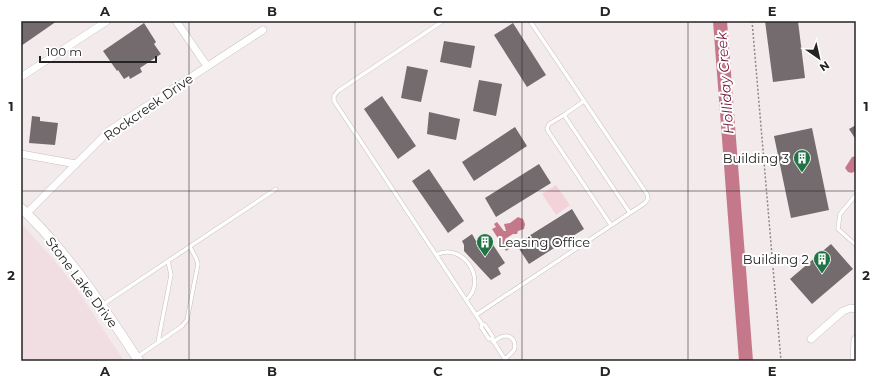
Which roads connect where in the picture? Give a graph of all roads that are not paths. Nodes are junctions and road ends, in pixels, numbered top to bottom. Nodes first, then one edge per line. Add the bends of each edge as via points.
1 (107, 21) edge
2 (176, 21) edge
3 (443, 21) edge
4 (530, 21) edge
5 (263, 30) dead end
6 (207, 66) junction
7 (21, 77) edge
8 (584, 101) junction
9 (564, 115) junction
10 (21, 154) edge
11 (76, 164) junction
12 (276, 189) dead end
13 (856, 195) edge
14 (23, 213) edge
15 (630, 213) junction
16 (611, 225) junction
17 (856, 246) edge
18 (190, 247) junction
19 (436, 255) junction
20 (168, 261) junction
21 (466, 300) junction
22 (101, 306) junction
23 (856, 309) edge
24 (476, 315) junction
25 (810, 339) dead end
26 (856, 340) edge
27 (493, 341) junction
28 (158, 342) junction
29 (137, 359) edge
30 (505, 360) edge
31 (855, 361) edge

1 - 7 street
2 - 6 street
3 - 19 lane via 334,96 334,101
4 - 8 lane
5 - 6 street, Rockcreek Drive
6 - 11 street, Rockcreek Drive via 110,130
8 - 9 lane
8 - 15 lane via 647,194 648,199 645,203
9 - 15 lane
9 - 16 lane via 549,124 548,132
10 - 11 street
11 - 14 street, Rockcreek Drive
12 - 18 lane
13 - 17 lane via 840,214 838,229
14 - 22 street, Stone Lake Drive via 44,231
15 - 16 lane
16 - 24 lane
18 - 20 lane
18 - 28 lane via 198,264 187,320
19 - 21 lane
19 - 21 lane via 448,252 461,257 471,266 475,289
20 - 22 lane
20 - 28 lane via 171,275
21 - 24 lane
22 - 29 street, Stone Lake Drive
23 - 25 street via 843,311
24 - 27 lane via 482,324 481,328
26 - 31 street
27 - 30 lane
27 - 30 lane via 504,336 510,336 513,340 514,349
28 - 29 lane

